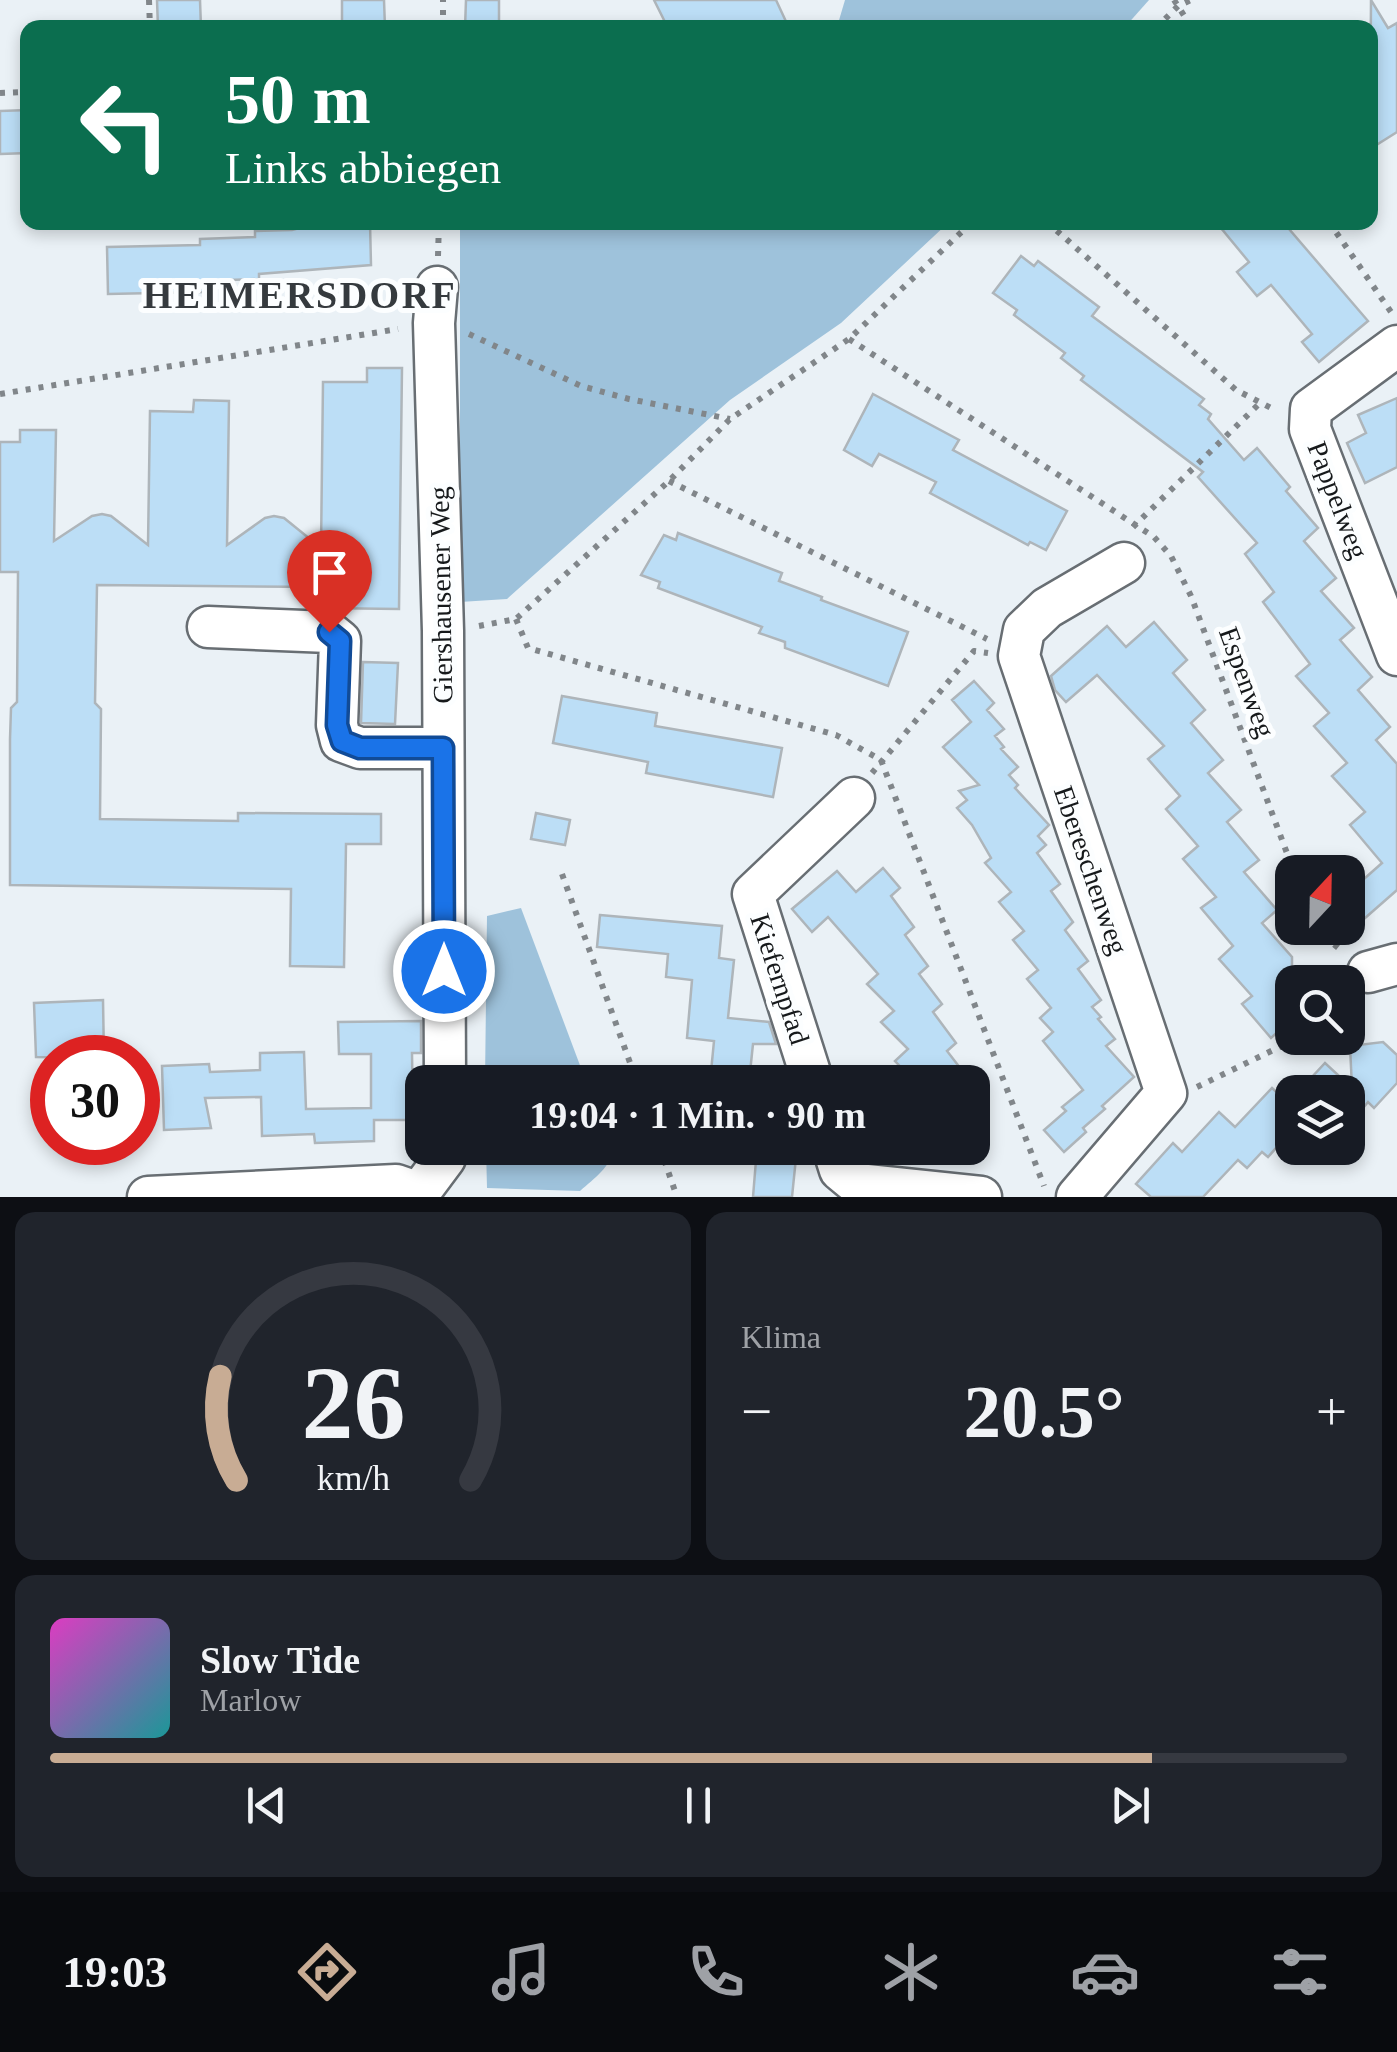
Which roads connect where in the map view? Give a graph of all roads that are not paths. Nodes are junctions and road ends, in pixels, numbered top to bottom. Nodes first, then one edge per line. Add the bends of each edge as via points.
1 (446, 315) road end
2 (1397, 346) edge
3 (1129, 544) road end
4 (208, 626) dead end
5 (1394, 634) edge
6 (443, 748) junction
7 (854, 798) road end
8 (445, 1065) edge
9 (807, 1065) edge
10 (440, 1165) edge
11 (838, 1165) edge
12 (927, 1194) edge
13 (421, 1195) edge
14 (176, 1196) edge
15 (148, 1197) edge
16 (981, 1197) edge
17 (1077, 1197) edge

1 - 6 street, Giershausener Weg
2 - 5 street, Pappelweg via 1310,409 1310,429
3 - 17 street, Ebereschenweg via 1024,630 1019,656 1166,1093
4 - 6 street via 329,632 340,641 342,741 360,748
6 - 8 street, Giershausener Weg
7 - 9 street, Kiefernpfad via 753,894
10 - 13 street
11 - 12 street via 857,1184
12 - 16 street
13 - 14 street via 396,1185
14 - 15 street

